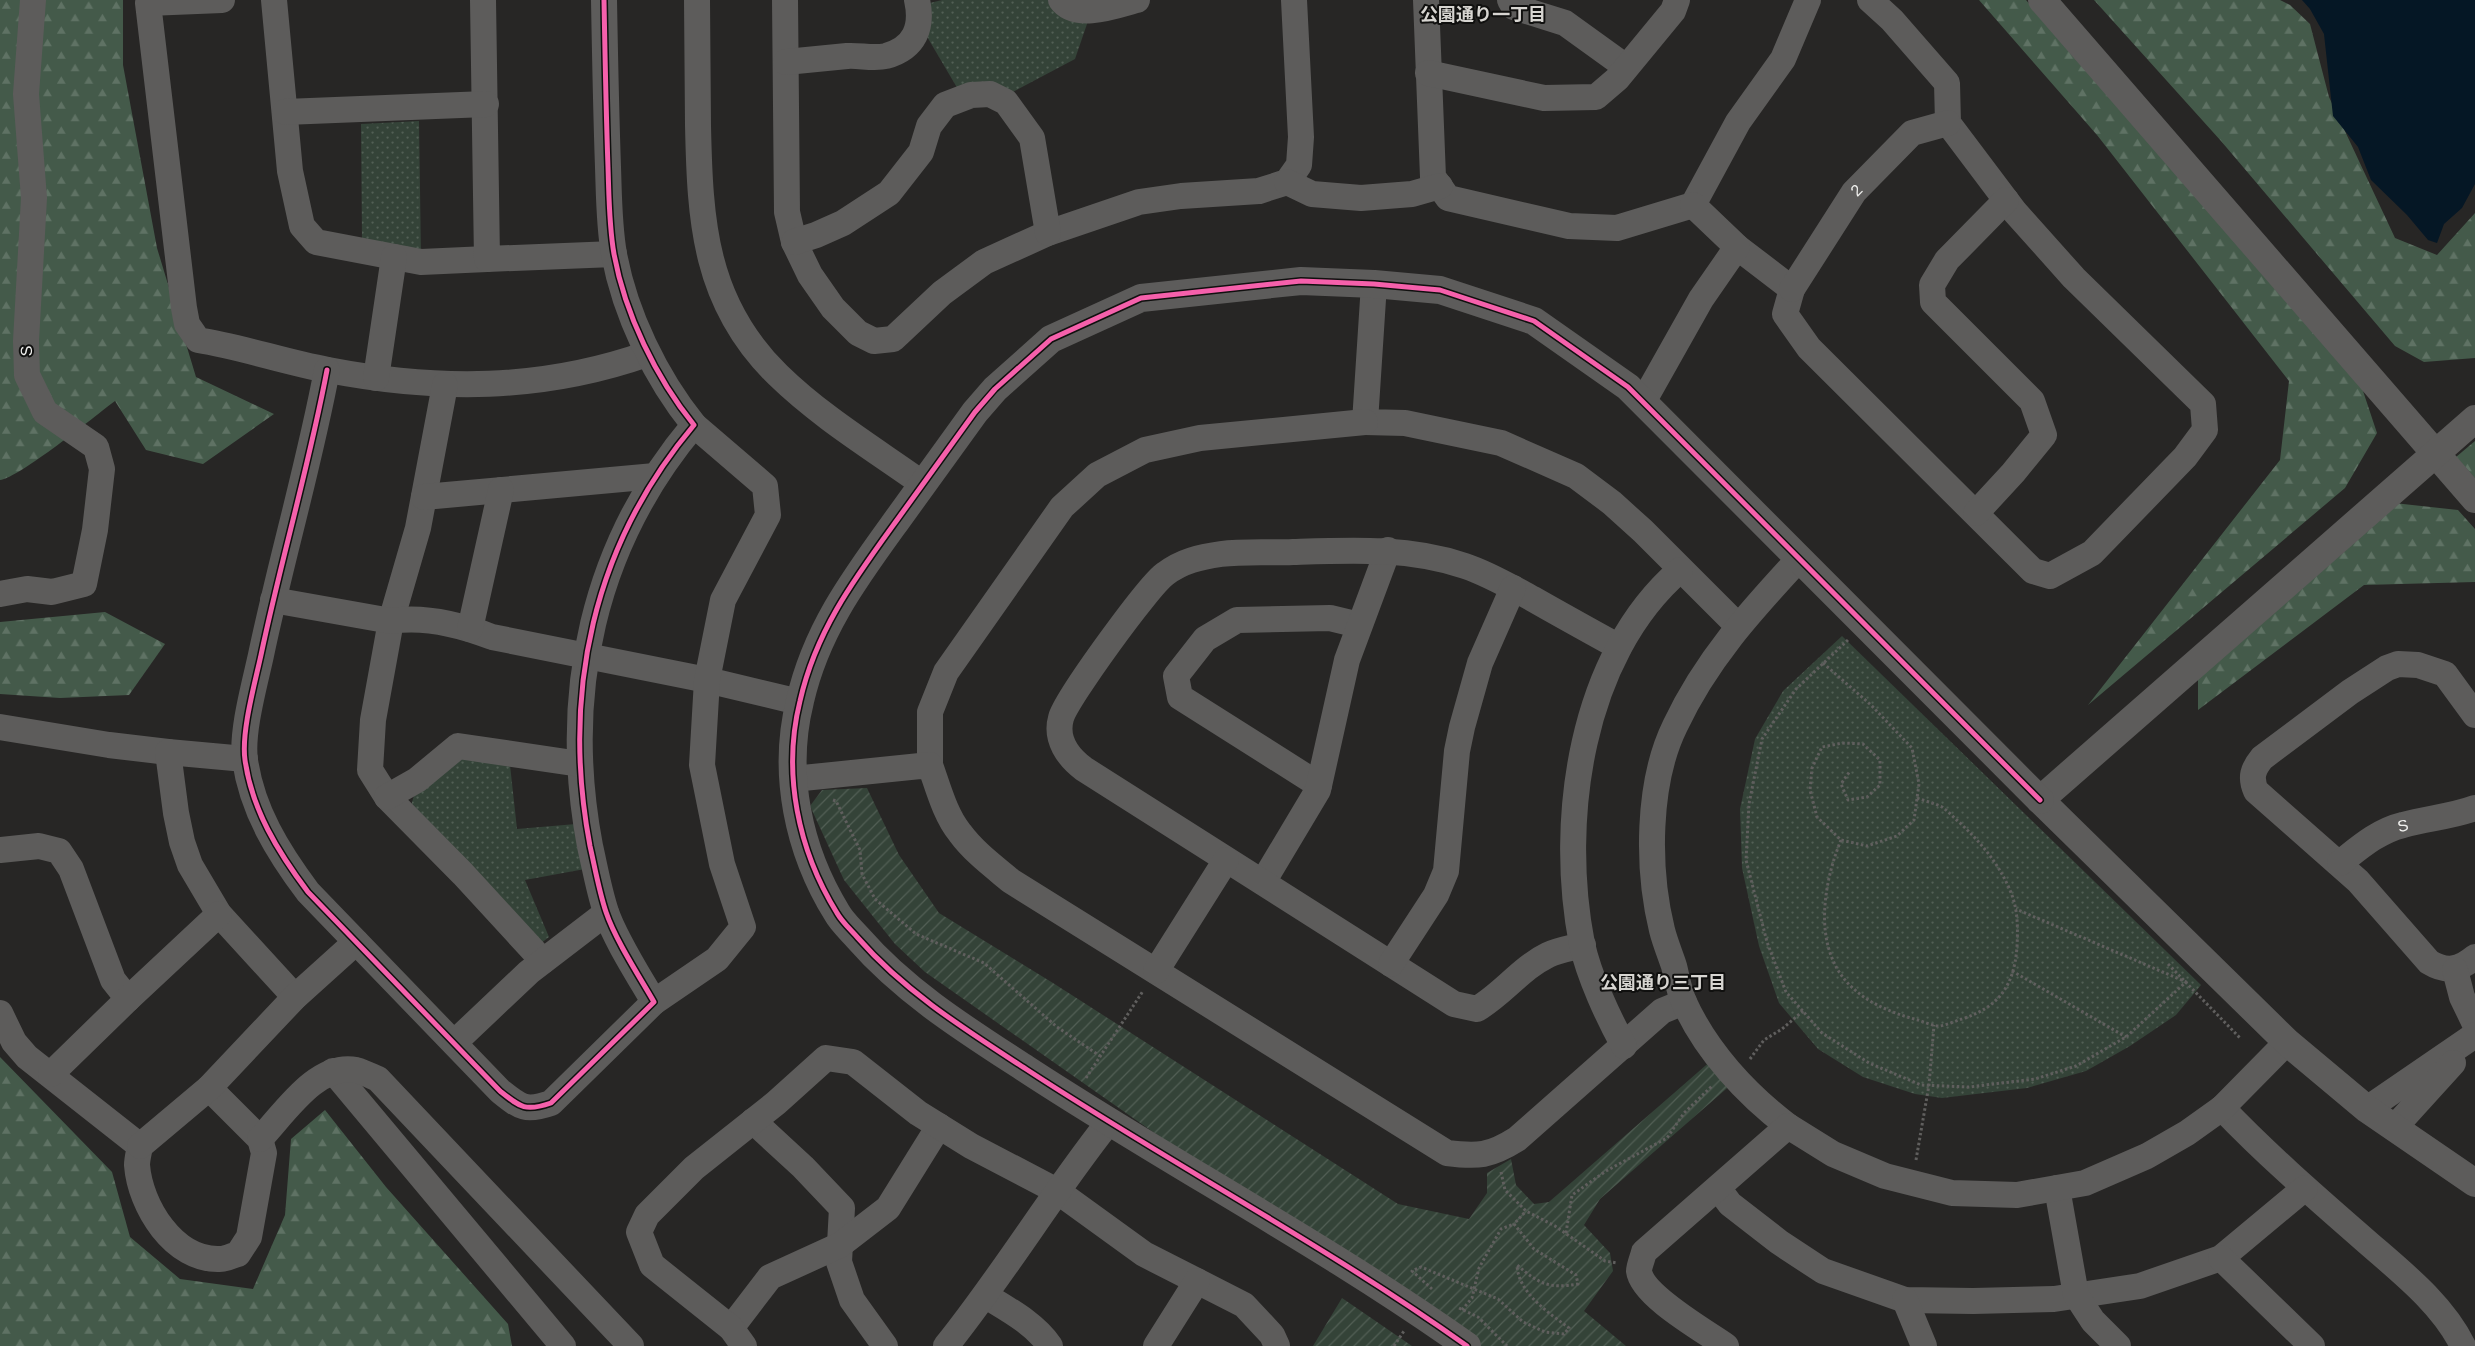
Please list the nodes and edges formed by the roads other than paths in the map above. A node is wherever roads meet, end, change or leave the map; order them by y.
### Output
1 (33, 0) edge
2 (222, 0) edge
3 (274, 0) edge
4 (484, 0) edge
5 (604, 0) edge
6 (697, 0) edge
7 (785, 0) edge
8 (917, 0) edge
9 (1061, 0) edge
10 (1137, 0) edge
11 (1294, 0) edge
12 (1426, 0) edge
13 (1510, 0) edge
14 (1676, 0) edge
15 (1808, 0) edge
16 (1870, 0) edge
17 (2042, 0) edge
18 (148, 2) edge
19 (786, 62) junction
20 (1626, 67) junction
21 (1428, 73) junction
22 (486, 104) junction
23 (285, 112) junction
24 (1948, 123) junction
25 (1287, 182) junction
26 (1440, 186) junction
27 (2006, 200) junction
28 (1693, 205) junction
29 (1048, 233) junction
30 (794, 242) junction
31 (1737, 247) junction
32 (614, 254) junction
33 (394, 257) junction
34 (487, 259) junction
35 (1374, 284) junction
36 (1792, 289) junction
37 (647, 354) junction
38 (327, 370) junction
39 (376, 378) junction
40 (445, 385) junction
41 (1642, 402) junction
42 (2475, 419) edge
43 (1365, 422) junction
44 (694, 425) junction
45 (2436, 454) junction
46 (655, 476) junction
47 (923, 484) junction
48 (501, 490) junction
49 (424, 496) junction
50 (2475, 500) edge
51 (1976, 514) junction
52 (1388, 550) junction
53 (1798, 560) junction
54 (1680, 570) junction
55 (1513, 588) junction
56 (0, 594) edge
57 (273, 600) junction
58 (391, 621) junction
59 (1359, 625) junction
60 (1738, 626) junction
61 (470, 629) junction
62 (1619, 647) junction
63 (585, 657) junction
64 (707, 680) junction
65 (799, 702) junction
66 (2475, 715) edge
67 (0, 727) edge
68 (168, 752) junction
69 (245, 759) junction
70 (580, 764) junction
71 (930, 765) junction
72 (793, 779) junction
73 (1319, 785) junction
74 (387, 797) junction
75 (2040, 800) junction
76 (2475, 808) edge
77 (0, 850) edge
78 (1226, 860) junction
79 (2340, 864) junction
80 (1263, 882) junction
81 (606, 913) junction
82 (219, 914) junction
83 (356, 942) junction
84 (1583, 946) junction
85 (543, 961) junction
86 (1391, 964) junction
87 (2465, 964) edge
88 (1156, 972) junction
89 (295, 997) junction
90 (128, 998) junction
91 (654, 1002) junction
92 (1684, 1002) junction
93 (0, 1013) edge
94 (2475, 1024) edge
95 (2475, 1037) edge
96 (455, 1042) junction
97 (2287, 1042) junction
98 (1624, 1046) junction
99 (333, 1072) junction
100 (52, 1074) junction
101 (209, 1088) junction
102 (2222, 1108) junction
103 (2367, 1109) junction
104 (753, 1121) junction
105 (1108, 1123) junction
106 (939, 1126) junction
107 (1788, 1126) junction
108 (2394, 1128) junction
109 (260, 1139) junction
110 (140, 1146) junction
111 (2475, 1183) edge
112 (1718, 1188) junction
113 (2058, 1188) junction
114 (2305, 1188) junction
115 (1056, 1191) junction
116 (840, 1246) junction
117 (2221, 1258) junction
118 (1198, 1281) junction
119 (986, 1296) junction
120 (2076, 1296) junction
121 (1905, 1300) junction
122 (737, 1337) edge
123 (563, 1346) edge
124 (631, 1346) edge
125 (885, 1346) edge
126 (946, 1346) edge
127 (1050, 1346) edge
128 (1156, 1346) edge
129 (1277, 1346) edge
130 (1466, 1346) edge
131 (1726, 1346) edge
132 (1924, 1346) edge
133 (2118, 1346) edge
134 (2312, 1346) edge
135 (2463, 1346) edge

1 - 56 street, S
2 - 18 street
3 - 23 street
4 - 22 street
5 - 32 street
6 - 47 street
7 - 19 street
8 - 19 street
9 - 10 street
11 - 25 street
12 - 21 street
13 - 20 street
14 - 20 street
15 - 28 street
16 - 24 street
17 - 45 street
18 - 38 street
19 - 30 street
20 - 21 street
21 - 26 street
22 - 23 street
22 - 34 street
23 - 33 street
24 - 27 street, 2
24 - 36 street, 2
25 - 26 street
25 - 29 street
26 - 28 street
27 - 51 street
27 - 51 street, 2
28 - 31 street
29 - 30 street
29 - 30 street
31 - 36 street
31 - 41 street
32 - 34 street
32 - 37 street
33 - 34 street
33 - 39 street
35 - 41 street
35 - 43 street
35 - 47 street
36 - 51 street, 2
37 - 40 street
37 - 44 street
38 - 39 street
38 - 57 street
39 - 40 street
40 - 49 street
41 - 53 street
42 - 45 street
43 - 54 street
43 - 71 street
44 - 46 street
44 - 64 street
45 - 50 street
45 - 75 street
46 - 48 street
46 - 63 street
47 - 65 street
48 - 49 street
48 - 61 street
49 - 58 street
52 - 55 street
52 - 59 street
52 - 78 street
53 - 60 street
53 - 75 street
54 - 60 street
54 - 62 street
55 - 62 street
55 - 86 street
57 - 58 street
57 - 69 street
58 - 61 street
58 - 74 street
59 - 73 street
59 - 73 street
60 - 92 street
61 - 63 street
62 - 84 street
63 - 64 street
63 - 70 street
64 - 65 street
64 - 91 street
65 - 72 street
66 - 79 street
67 - 68 street
68 - 69 street
68 - 82 street
69 - 83 street
70 - 74 street
70 - 81 street
71 - 72 street
71 - 88 street
72 - 105 street
73 - 80 street
74 - 85 street
75 - 97 street
76 - 79 street, S
77 - 90 street
78 - 80 street
78 - 88 street
79 - 87 street
80 - 86 street
81 - 85 street
81 - 91 street
82 - 89 street
82 - 90 street
83 - 89 street
83 - 96 street
84 - 86 street
84 - 98 street
85 - 96 street
87 - 94 street
88 - 98 street
89 - 101 street
90 - 100 street
91 - 96 street
92 - 98 street
92 - 107 street
93 - 100 street
95 - 103 street
95 - 108 street
97 - 102 street
97 - 103 street
99 - 109 street
99 - 123 street
99 - 124 street
100 - 110 street
101 - 109 street
101 - 110 street
102 - 113 street
102 - 114 street
103 - 108 street
104 - 106 street
104 - 116 street
104 - 122 street
105 - 115 street
105 - 130 street
106 - 115 street
106 - 116 street
107 - 112 street
107 - 113 street
108 - 111 street
109 - 110 street
112 - 121 street
112 - 131 street
113 - 120 street
114 - 117 street
114 - 135 street
115 - 118 street
115 - 119 street
116 - 122 street
116 - 125 street
117 - 120 street
117 - 134 street
118 - 128 street
118 - 129 street
119 - 126 street
119 - 127 street
120 - 121 street
120 - 133 street
121 - 132 street

